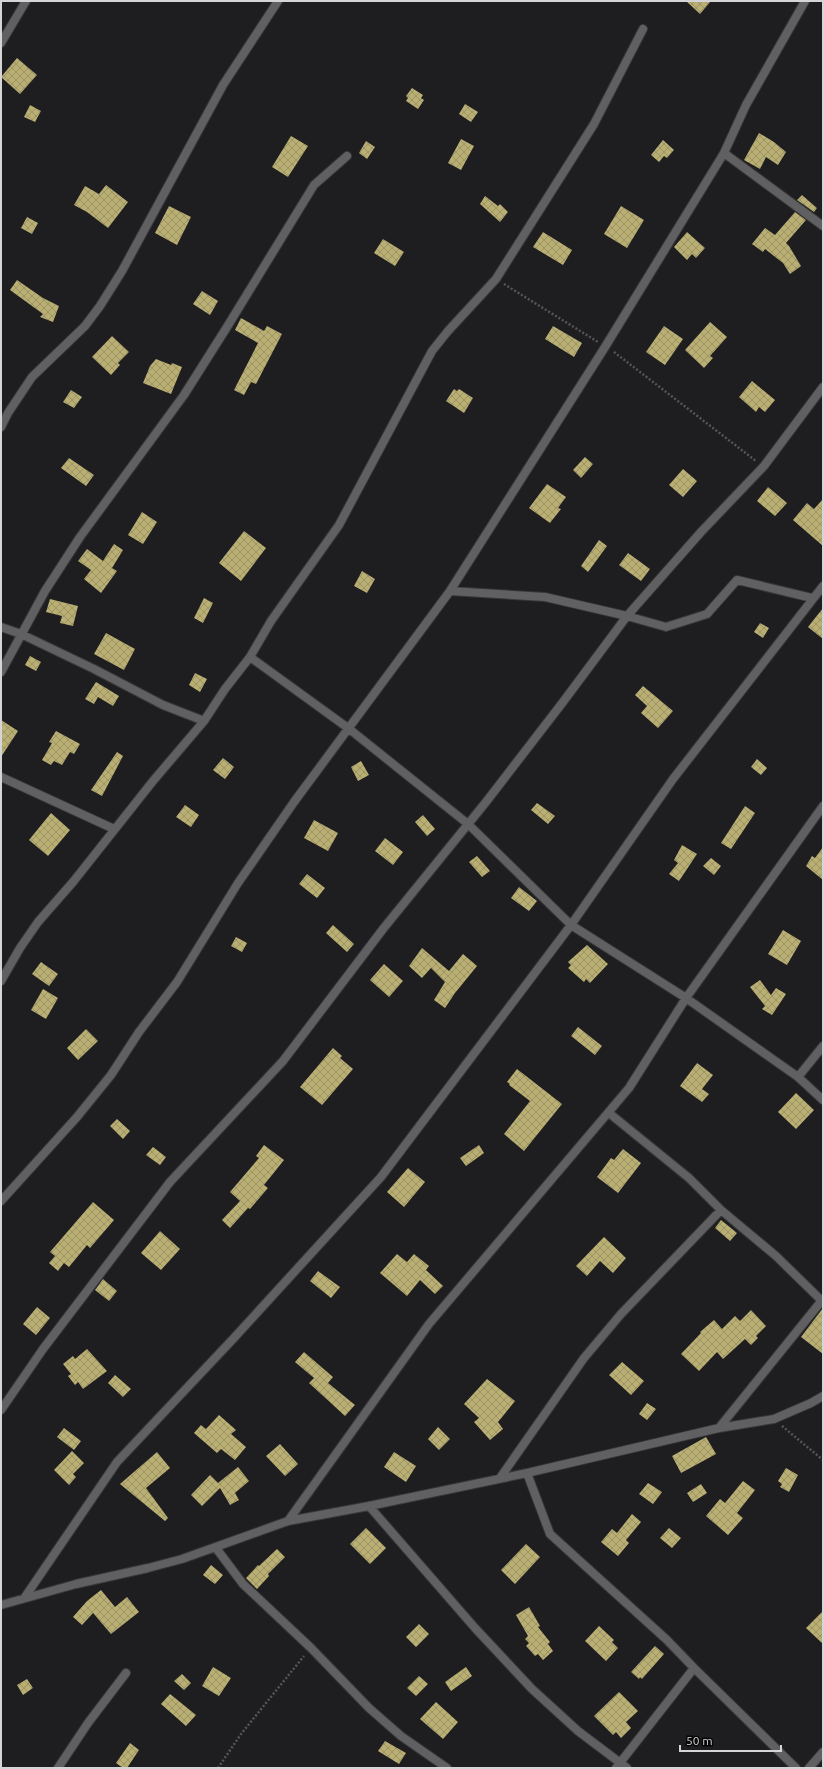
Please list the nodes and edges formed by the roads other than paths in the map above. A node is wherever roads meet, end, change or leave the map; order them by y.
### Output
1 (26, 1) edge
2 (278, 1) edge
3 (805, 1) edge
4 (643, 29) dead end
5 (1, 43) edge
6 (724, 153) junction
7 (347, 156) dead end
8 (823, 226) edge
9 (823, 387) edge
10 (1, 427) edge
11 (823, 586) edge
12 (450, 591) junction
13 (812, 598) junction
14 (628, 616) junction
15 (1, 626) edge
16 (21, 634) junction
17 (250, 657) junction
18 (1, 672) edge
19 (204, 721) junction
20 (348, 728) junction
21 (1, 777) edge
22 (823, 806) edge
23 (468, 824) junction
24 (114, 829) junction
25 (571, 925) junction
26 (1, 981) edge
27 (686, 998) junction
28 (823, 1046) edge
29 (798, 1077) junction
30 (823, 1100) edge
31 (609, 1113) junction
32 (1, 1200) edge
33 (721, 1210) junction
34 (822, 1300) edge
35 (823, 1396) edge
36 (1, 1410) edge
37 (719, 1428) junction
38 (527, 1473) junction
39 (500, 1478) junction
40 (369, 1506) junction
41 (288, 1521) junction
42 (216, 1548) junction
43 (24, 1597) junction
44 (1, 1605) edge
45 (694, 1668) junction
46 (126, 1673) dead end
47 (823, 1752) edge
48 (618, 1765) edge
49 (58, 1768) edge
50 (447, 1768) edge
51 (627, 1768) edge
52 (796, 1768) edge
53 (809, 1768) edge

1 - 5 street
2 - 10 street
3 - 6 street
4 - 17 street
6 - 8 street
6 - 12 street
7 - 16 street
9 - 14 street
11 - 13 street
12 - 14 street
12 - 20 street
13 - 14 street
13 - 25 street
14 - 23 street
15 - 16 street
16 - 18 street
16 - 19 street
17 - 19 street
17 - 20 street
19 - 24 street
20 - 23 street
20 - 32 street
21 - 24 street
22 - 27 street
23 - 25 street
23 - 36 street
24 - 26 street
25 - 27 street
25 - 43 street
27 - 29 street
27 - 31 street
28 - 29 street
29 - 30 street
31 - 33 street
31 - 41 street
33 - 34 street
33 - 39 street
34 - 37 street
35 - 37 street
37 - 38 street
38 - 39 street
38 - 45 street
39 - 40 street
40 - 41 street
40 - 48 street
41 - 42 street
42 - 43 street
42 - 50 street
43 - 44 street
45 - 48 street
45 - 52 street
46 - 49 street
47 - 53 street
48 - 51 street

